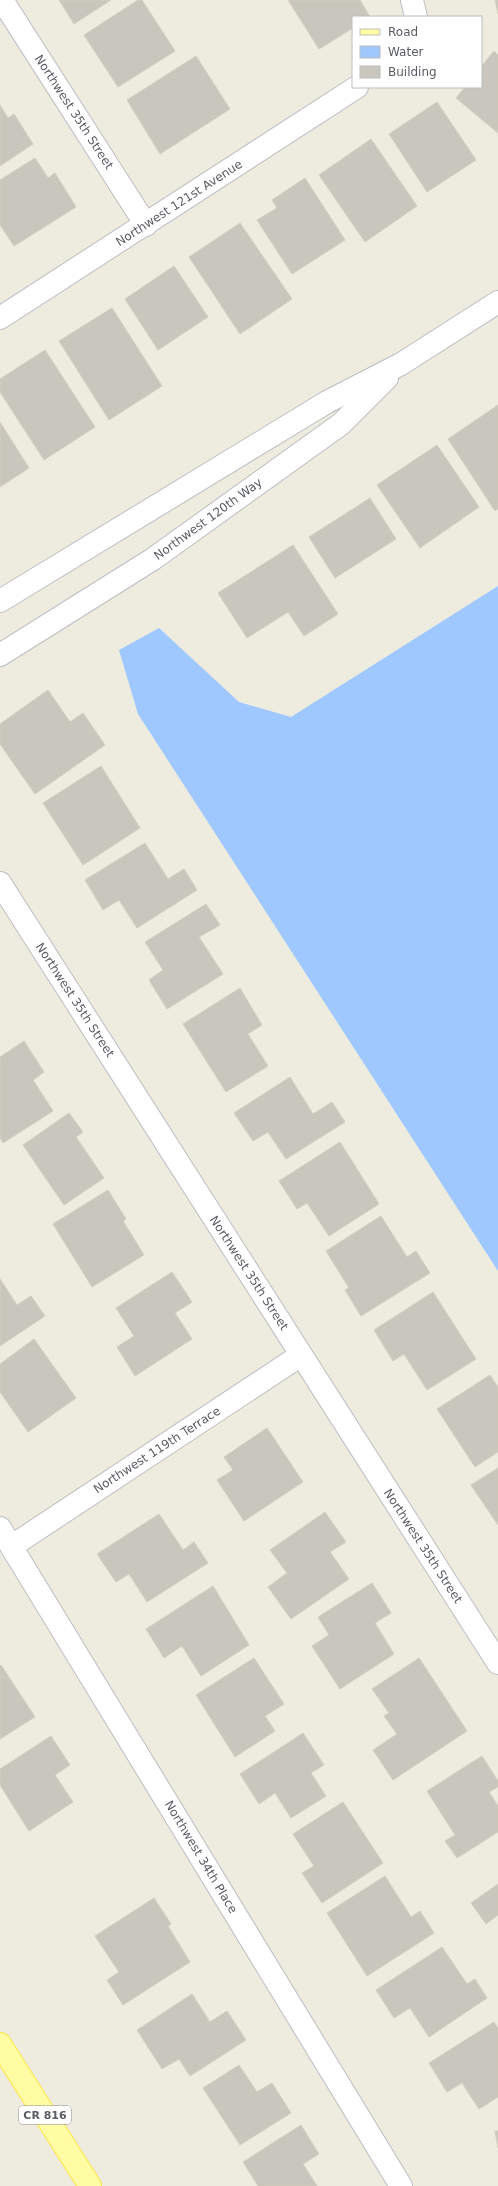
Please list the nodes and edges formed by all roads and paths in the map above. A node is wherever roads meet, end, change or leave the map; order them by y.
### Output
1 (2, 0) edge
2 (412, 0) edge
3 (416, 16) edge
4 (355, 88) edge
5 (146, 224) junction
6 (498, 302) edge
7 (0, 318) edge
8 (401, 364) junction
9 (0, 601) edge
10 (0, 655) edge
11 (0, 883) edge
12 (302, 1355) junction
13 (0, 1528) edge
14 (12, 1546) junction
15 (498, 1663) edge
16 (0, 2044) edge
17 (90, 2186) edge
18 (401, 2186) edge

1 - 5 street, Northwest 35th Street
2 - 3 street
4 - 5 street, Northwest 121st Avenue
5 - 7 street, Northwest 121st Avenue
6 - 8 street, Northwest 120th Way
8 - 9 street, Northwest 120th Way
8 - 10 street, Northwest 120th Way
11 - 12 street, Northwest 35th Street
12 - 14 street, Northwest 119th Terrace
12 - 15 street, Northwest 35th Street
13 - 14 street, Northwest 34th Place
14 - 18 street, Northwest 34th Place
16 - 17 main road, CR 816

